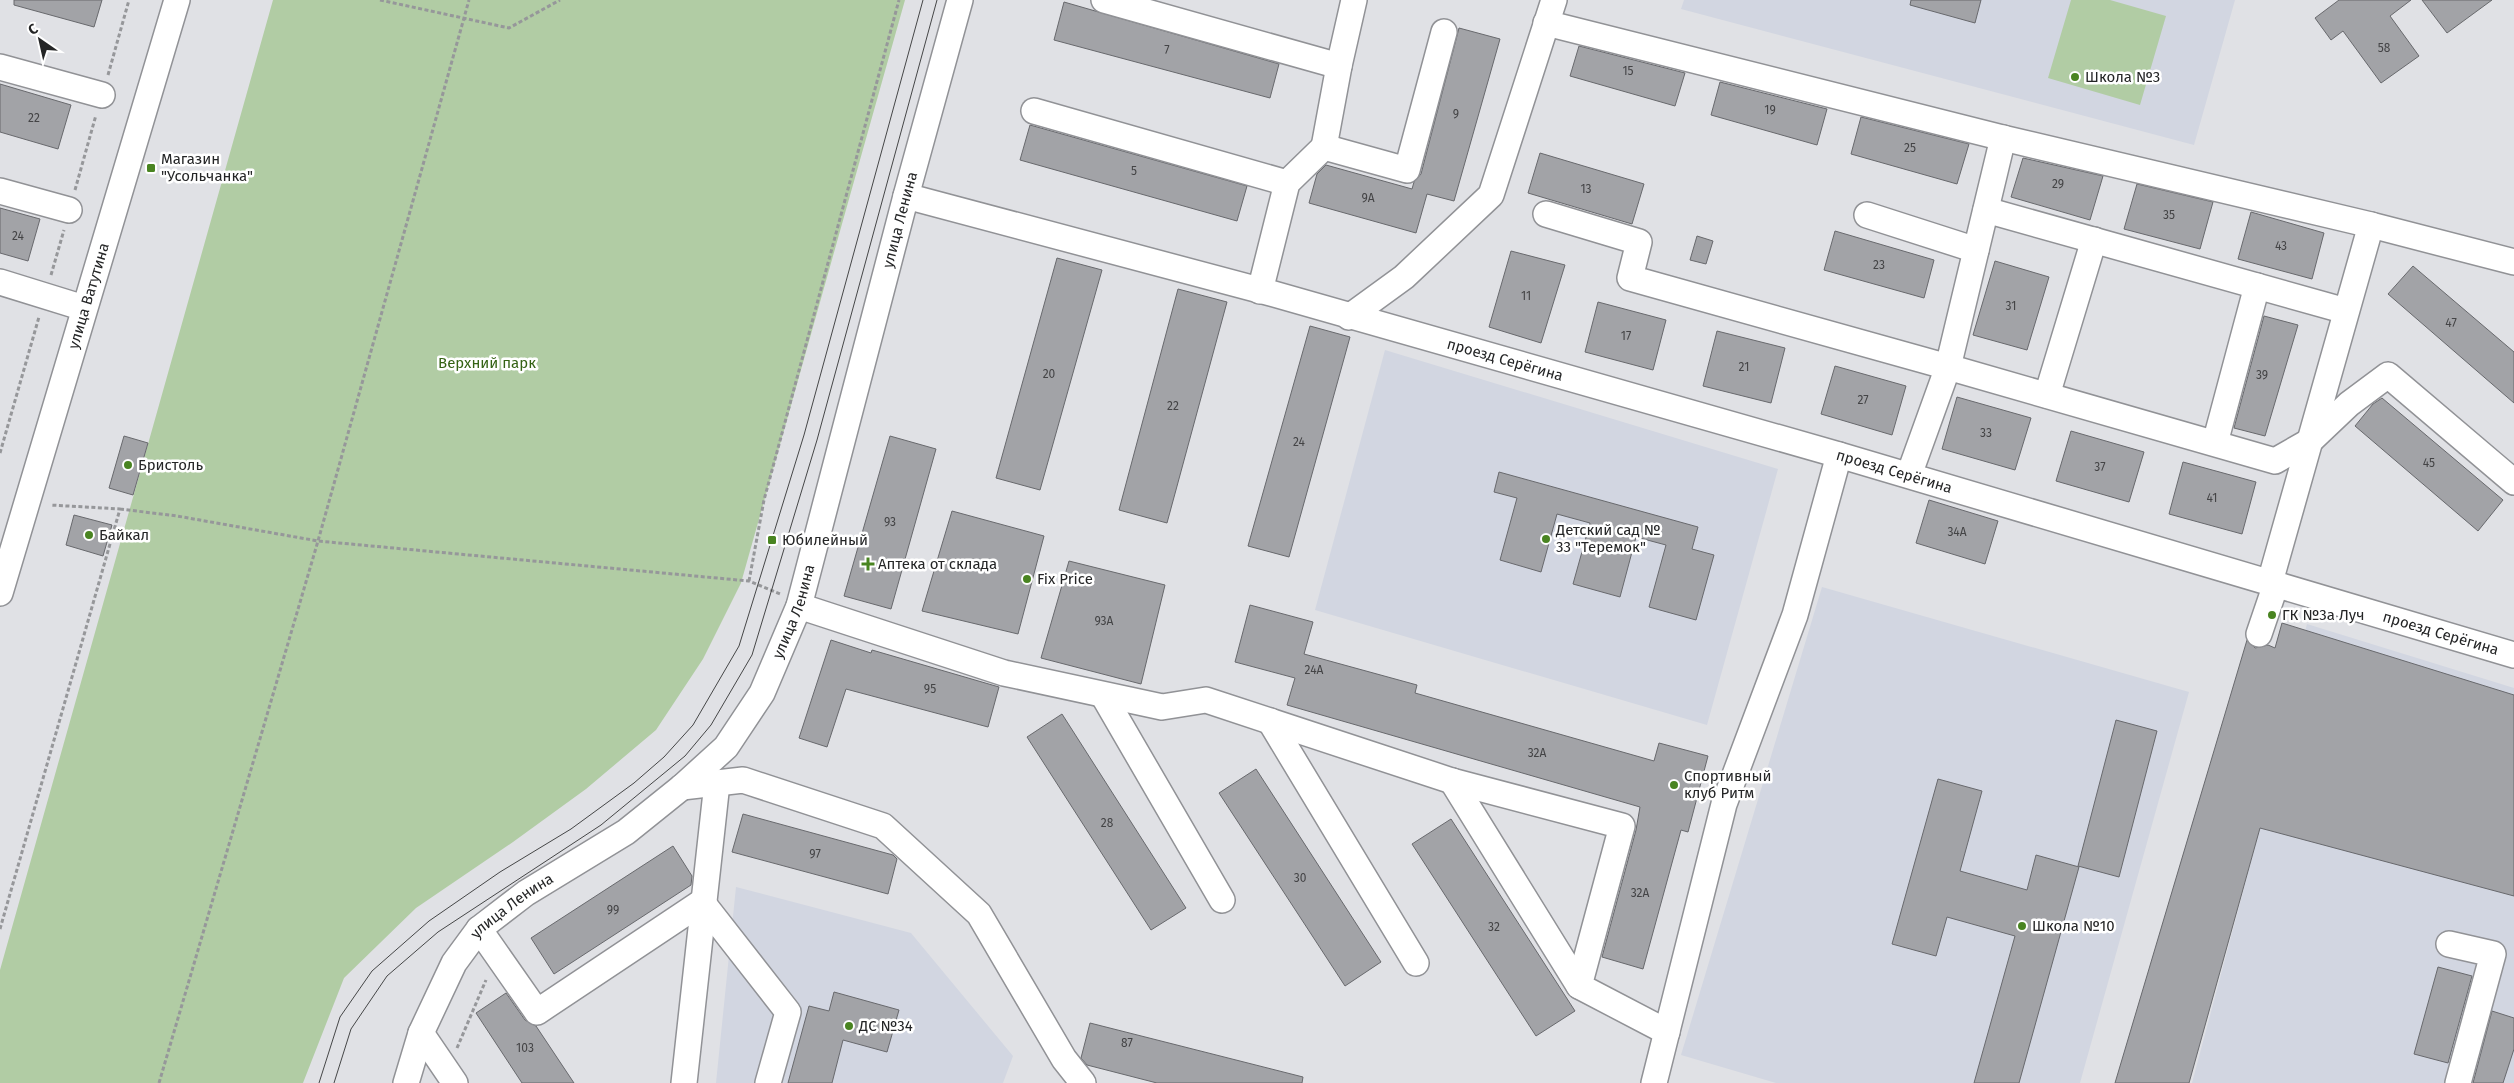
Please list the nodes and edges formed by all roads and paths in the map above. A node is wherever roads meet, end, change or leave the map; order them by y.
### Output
1 (177, 0) edge
2 (380, 0) edge
3 (469, 0) edge
4 (560, 0) edge
5 (899, 0) edge
6 (960, 0) edge
7 (1104, 0) edge
8 (1354, 0) edge
9 (1550, 11) edge
10 (464, 19) junction
11 (1444, 32) dead end
12 (1339, 66) junction
13 (0, 67) edge
14 (102, 96) dead end
15 (1034, 111) dead end
16 (2003, 138) junction
17 (1324, 147) junction
18 (1287, 182) junction
19 (0, 191) edge
20 (906, 196) junction
21 (69, 210) dead end
22 (1986, 210) junction
23 (1546, 214) dead end
24 (1868, 215) dead end
25 (2371, 225) junction
26 (2094, 240) junction
27 (1976, 250) junction
28 (2514, 262) edge
29 (0, 282) edge
30 (2257, 286) junction
31 (1267, 293) junction
32 (84, 308) junction
33 (2346, 311) junction
34 (1349, 317) junction
35 (1948, 367) junction
36 (2047, 395) junction
37 (2310, 441) junction
38 (2214, 443) junction
39 (1839, 455) junction
40 (1909, 475) junction
41 (2514, 482) edge
42 (41, 504) dead end
43 (120, 509) junction
44 (318, 541) junction
45 (749, 581) junction
46 (2273, 583) junction
47 (1, 589) edge
48 (799, 606) junction
49 (2259, 634) dead end
50 (2514, 655) edge
51 (1103, 695) junction
52 (1270, 721) junction
53 (1452, 780) junction
54 (717, 783) junction
55 (682, 787) junction
56 (1222, 900) dead end
57 (702, 902) junction
58 (0, 929) edge
59 (479, 929) junction
60 (2449, 944) dead end
61 (497, 955) junction
62 (1416, 963) dead end
63 (1578, 986) junction
64 (1667, 1032) junction
65 (420, 1033) junction
66 (1064, 1059) junction
67 (451, 1077) edge
68 (159, 1083) edge
69 (406, 1083) edge
70 (684, 1083) edge
71 (768, 1083) edge
72 (1057, 1083) edge
73 (1082, 1083) edge
74 (1654, 1083) edge
75 (2458, 1083) edge

1 - 32 street, улица Ватутина
2 - 10 path
3 - 10 path
4 - 10 path
5 - 45 path
6 - 20 street, улица Ленина
7 - 12 street
8 - 12 street
9 - 16 street
9 - 34 street
10 - 44 path
11 - 17 street
12 - 17 street
13 - 14 street
15 - 18 street
16 - 22 street
16 - 25 street
17 - 18 street
18 - 31 street
19 - 21 street
20 - 31 street, проезд Серёгина
20 - 48 street, улица Ленина
22 - 26 street
22 - 27 street
23 - 35 street
24 - 27 street
25 - 28 street
25 - 33 street
26 - 30 street
26 - 36 street
27 - 35 street
29 - 32 street
30 - 33 street
30 - 38 street
31 - 34 street, проезд Серёгина
32 - 47 street, улица Ватутина
33 - 37 street
34 - 39 street, проезд Серёгина
35 - 36 street
35 - 40 street
36 - 38 street
37 - 38 street
37 - 41 street
37 - 46 street
39 - 40 street, проезд Серёгина
39 - 64 street
40 - 46 street, проезд Серёгина
42 - 43 path
43 - 44 path
43 - 58 path
44 - 45 path
44 - 68 path
45 - 48 path
46 - 49 street
46 - 50 street, проезд Серёгина
48 - 51 street
48 - 55 street, улица Ленина
51 - 52 street
51 - 56 street
52 - 53 street
52 - 62 street
53 - 63 street
53 - 63 street
54 - 55 street
54 - 57 street
54 - 66 street
55 - 59 street, улица Ленина
57 - 61 street
57 - 70 street
57 - 71 street
59 - 61 street
59 - 65 street, улица Ленина
60 - 75 street
61 - 67 path
63 - 64 street
64 - 74 street
65 - 67 street
65 - 69 street, улица Ленина
66 - 72 street
66 - 73 street

